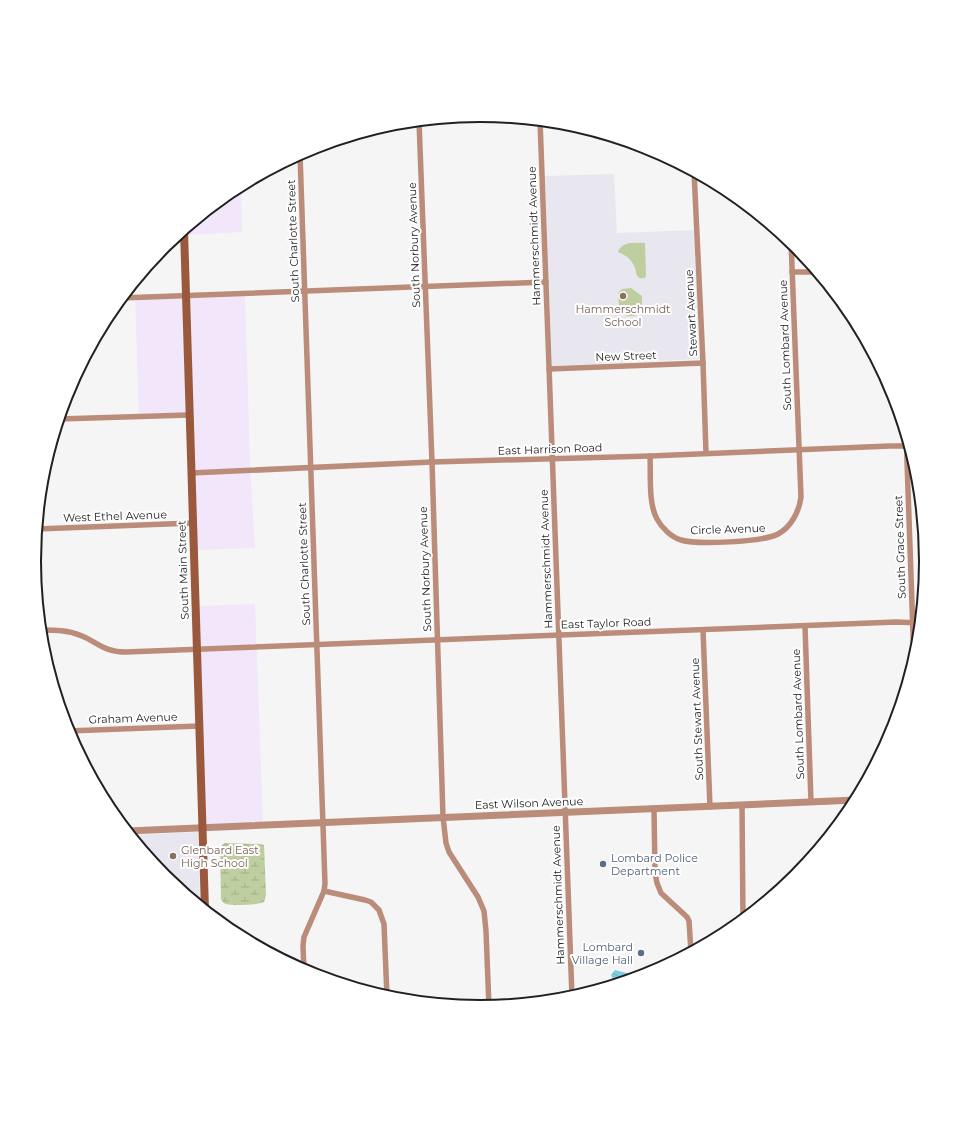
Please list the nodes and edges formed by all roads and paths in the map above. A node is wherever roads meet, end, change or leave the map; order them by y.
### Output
1 (540, 125) edge
2 (419, 126) edge
3 (300, 160) edge
4 (694, 177) edge
5 (184, 237) edge
6 (791, 250) edge
7 (792, 272) junction
8 (812, 272) edge
9 (546, 282) junction
10 (426, 286) junction
11 (304, 291) junction
12 (186, 296) junction
13 (129, 298) edge
14 (703, 363) junction
15 (549, 369) junction
16 (189, 415) junction
17 (64, 419) edge
18 (905, 446) edge
19 (799, 449) junction
20 (706, 453) junction
21 (650, 456) junction
22 (552, 459) junction
23 (908, 461) edge
24 (432, 462) junction
25 (311, 468) junction
26 (191, 473) junction
27 (193, 523) junction
28 (42, 529) edge
29 (913, 623) junction
30 (805, 626) junction
31 (47, 630) edge
32 (703, 630) junction
33 (559, 635) junction
34 (913, 637) edge
35 (438, 640) junction
36 (317, 645) junction
37 (197, 649) junction
38 (199, 726) junction
39 (75, 731) edge
40 (849, 800) edge
41 (811, 802) junction
42 (742, 805) junction
43 (710, 807) junction
44 (654, 809) junction
45 (565, 813) junction
46 (443, 817) junction
47 (322, 822) junction
48 (203, 828) junction
49 (133, 831) edge
50 (324, 891) junction
51 (205, 903) edge
52 (743, 914) edge
53 (691, 947) edge
54 (304, 963) edge
55 (388, 990) edge
56 (572, 991) edge
57 (489, 1000) edge

1 - 9 street, Hammerschmidt Avenue
2 - 10 street, South Norbury Avenue
3 - 11 street, South Charlotte Street
4 - 14 street, Stewart Avenue
5 - 12 main road, South Main Street
6 - 7 street, South Lombard Avenue
7 - 8 street
7 - 19 street, South Lombard Avenue
9 - 10 street
9 - 15 street, Hammerschmidt Avenue
10 - 11 street
10 - 24 street, South Norbury Avenue
11 - 12 street
11 - 25 street, South Charlotte Street
12 - 13 street
12 - 16 main road, South Main Street
14 - 15 street, New Street
14 - 20 street, Stewart Avenue
15 - 22 street, Hammerschmidt Avenue
16 - 17 street
16 - 26 main road, South Main Street
18 - 19 street, East Harrison Road
19 - 20 street, East Harrison Road
19 - 21 street, Circle Avenue
20 - 21 street, East Harrison Road
21 - 22 street, East Harrison Road
22 - 24 street, East Harrison Road
22 - 33 street, Hammerschmidt Avenue
23 - 29 street, South Grace Street
24 - 25 street, East Harrison Road
24 - 35 street, South Norbury Avenue
25 - 26 street, East Harrison Road
25 - 36 street, South Charlotte Street
26 - 27 main road, South Main Street
27 - 28 street, West Ethel Avenue
27 - 37 main road, South Main Street
29 - 30 street, East Taylor Road
29 - 34 street, South Grace Street
30 - 32 street, East Taylor Road
30 - 41 street, South Lombard Avenue
31 - 37 street, East Taylor Road
32 - 33 street, East Taylor Road
32 - 43 street, South Stewart Avenue
33 - 35 street, East Taylor Road
33 - 45 street, Hammerschmidt Avenue
35 - 36 street, East Taylor Road
35 - 46 street, South Norbury Avenue
36 - 37 street, East Taylor Road
36 - 47 street, South Charlotte Street
37 - 38 main road, South Main Street
38 - 39 street, Graham Avenue
38 - 48 main road, South Main Street
40 - 41 street, East Wilson Avenue
41 - 42 street, East Wilson Avenue
42 - 43 street, East Wilson Avenue
42 - 52 street
43 - 44 street, East Wilson Avenue
44 - 45 street, East Wilson Avenue
44 - 53 street
45 - 46 street, East Wilson Avenue
45 - 56 street, Hammerschmidt Avenue
46 - 47 street, East Wilson Avenue
46 - 57 street, South Norbury Avenue
47 - 48 street, East Wilson Avenue
47 - 50 street, South Charlotte Street
48 - 49 street, East Wilson Avenue
48 - 51 main road, South Main Street
50 - 54 street, South Charlotte Street
50 - 55 street

